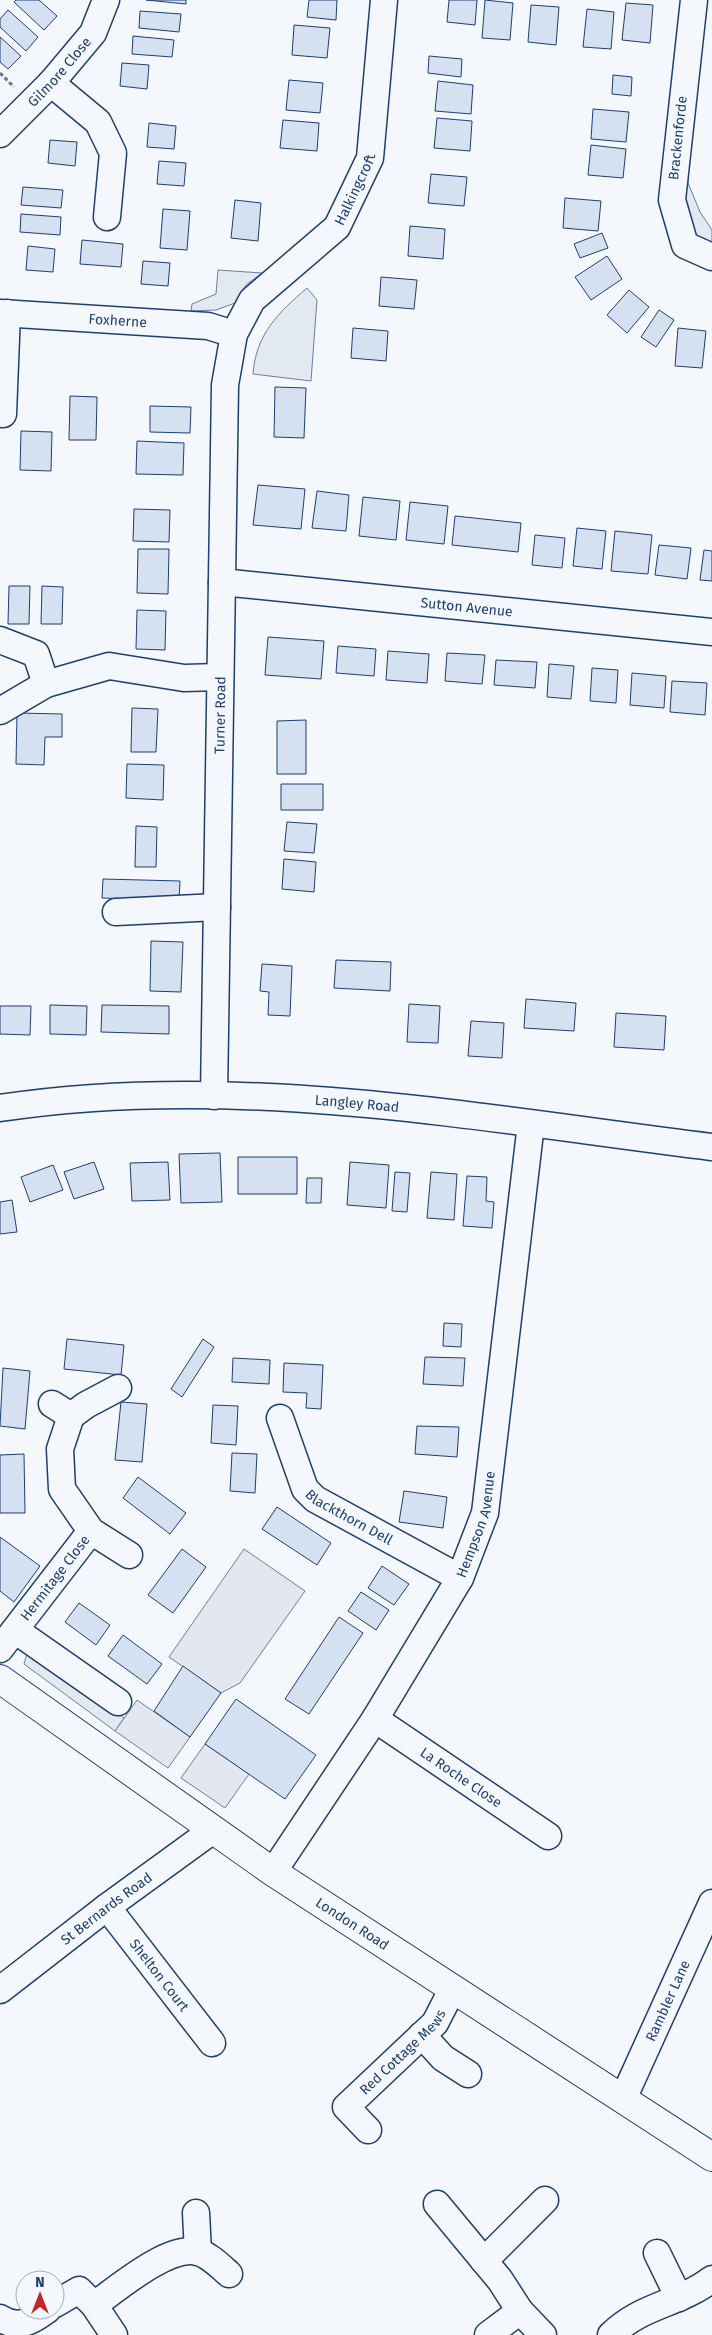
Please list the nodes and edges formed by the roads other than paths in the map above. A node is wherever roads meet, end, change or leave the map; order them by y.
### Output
1 (106, 0) edge
2 (384, 0) edge
3 (694, 0) edge
4 (51, 83) junction
5 (0, 134) edge
6 (106, 217) dead end
7 (712, 257) edge
8 (4, 313) edge
9 (234, 334) junction
10 (3, 414) dead end
11 (222, 582) junction
12 (712, 632) edge
13 (0, 640) edge
14 (220, 676) junction
15 (46, 684) junction
16 (0, 711) edge
17 (217, 907) junction
18 (116, 912) dead end
19 (214, 1096) junction
20 (0, 1108) edge
21 (531, 1124) junction
22 (712, 1147) edge
23 (118, 1388) dead end
24 (280, 1418) dead end
25 (91, 1531) junction
26 (129, 1555) dead end
27 (460, 1578) junction
28 (7, 1640) edge
29 (0, 1679) edge
30 (118, 1702) dead end
31 (375, 1719) junction
32 (213, 1830) junction
33 (548, 1836) dead end
34 (274, 1872) junction
35 (712, 1902) edge
36 (107, 1907) junction
37 (0, 1990) edge
38 (452, 1990) junction
39 (422, 2036) junction
40 (212, 2044) dead end
41 (468, 2074) dead end
42 (624, 2099) junction
43 (368, 2130) dead end
44 (712, 2157) edge
45 (545, 2200) dead end
46 (437, 2204) dead end
47 (196, 2213) dead end
48 (198, 2252) junction
49 (657, 2253) dead end
50 (492, 2270) junction
51 (228, 2274) dead end
52 (712, 2279) edge
53 (87, 2298) junction
54 (679, 2298) junction
55 (65, 2302) edge
56 (520, 2310) junction
57 (0, 2318) edge
58 (33, 2320) edge
59 (114, 2335) edge
60 (488, 2335) edge
61 (544, 2335) edge
62 (611, 2335) edge

1 - 4 street, Gilmore Close
2 - 9 street, Halkingcroft
3 - 7 street, Brackenforde
4 - 5 street, Gilmore Close
4 - 6 street
8 - 9 street, Foxherne
8 - 10 street
9 - 11 street, Turner Road
11 - 12 street, Sutton Avenue
11 - 14 street, Turner Road
13 - 15 street
14 - 15 street
14 - 17 street, Turner Road
15 - 16 street
17 - 18 street
17 - 19 street, Turner Road
19 - 20 street, Langley Road
19 - 21 street, Langley Road
21 - 22 street, Langley Road
21 - 27 street, Hempson Avenue
23 - 25 street, Hermitage Close
24 - 27 street, Blackthorn Dell
25 - 26 street, Hermitage Close
25 - 28 street, Hermitage Close
27 - 31 street, Hempson Avenue
28 - 30 street
29 - 32 main road, London Road
31 - 33 street, La Roche Close
31 - 34 street, Hempson Avenue
32 - 34 main road, London Road
32 - 36 street, St Bernards Road
34 - 38 main road, London Road
35 - 42 street, Rambler Lane
36 - 37 street, St Bernards Road
36 - 40 street, Shelton Court
38 - 39 street, Red Cottage Mews
38 - 42 main road, London Road
39 - 41 street
39 - 43 street, Red Cottage Mews
42 - 44 main road, London Road
45 - 50 street
46 - 50 street
47 - 48 street
48 - 51 street
48 - 53 street
49 - 54 street
50 - 56 street
52 - 54 street
53 - 55 street
53 - 59 street
54 - 62 street
56 - 60 street
56 - 61 street
57 - 58 street

